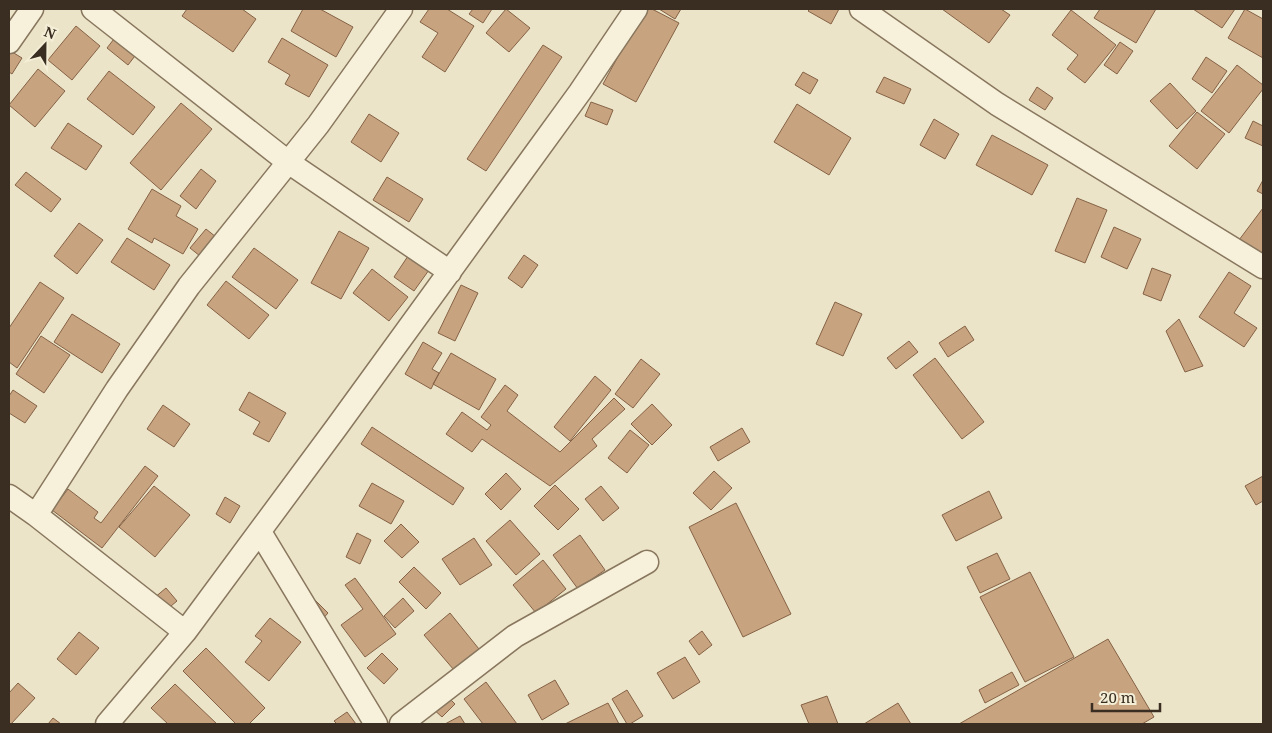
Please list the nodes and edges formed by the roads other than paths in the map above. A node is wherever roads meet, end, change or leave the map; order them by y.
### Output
1 (32, 9) edge
2 (93, 9) edge
3 (402, 9) edge
4 (636, 9) edge
5 (861, 9) edge
6 (9, 42) edge
7 (288, 162) junction
8 (1263, 267) edge
9 (450, 272) junction
10 (9, 496) edge
11 (36, 515) junction
12 (260, 532) junction
13 (647, 562) dead end
14 (185, 632) junction
15 (107, 724) edge
16 (376, 724) edge
17 (401, 724) edge

1 - 6 street
2 - 7 street
3 - 7 street
4 - 9 street
5 - 8 street
7 - 9 street
7 - 11 street
9 - 12 street
10 - 11 street
11 - 14 street
12 - 14 street
12 - 16 street
13 - 17 street
14 - 15 street

